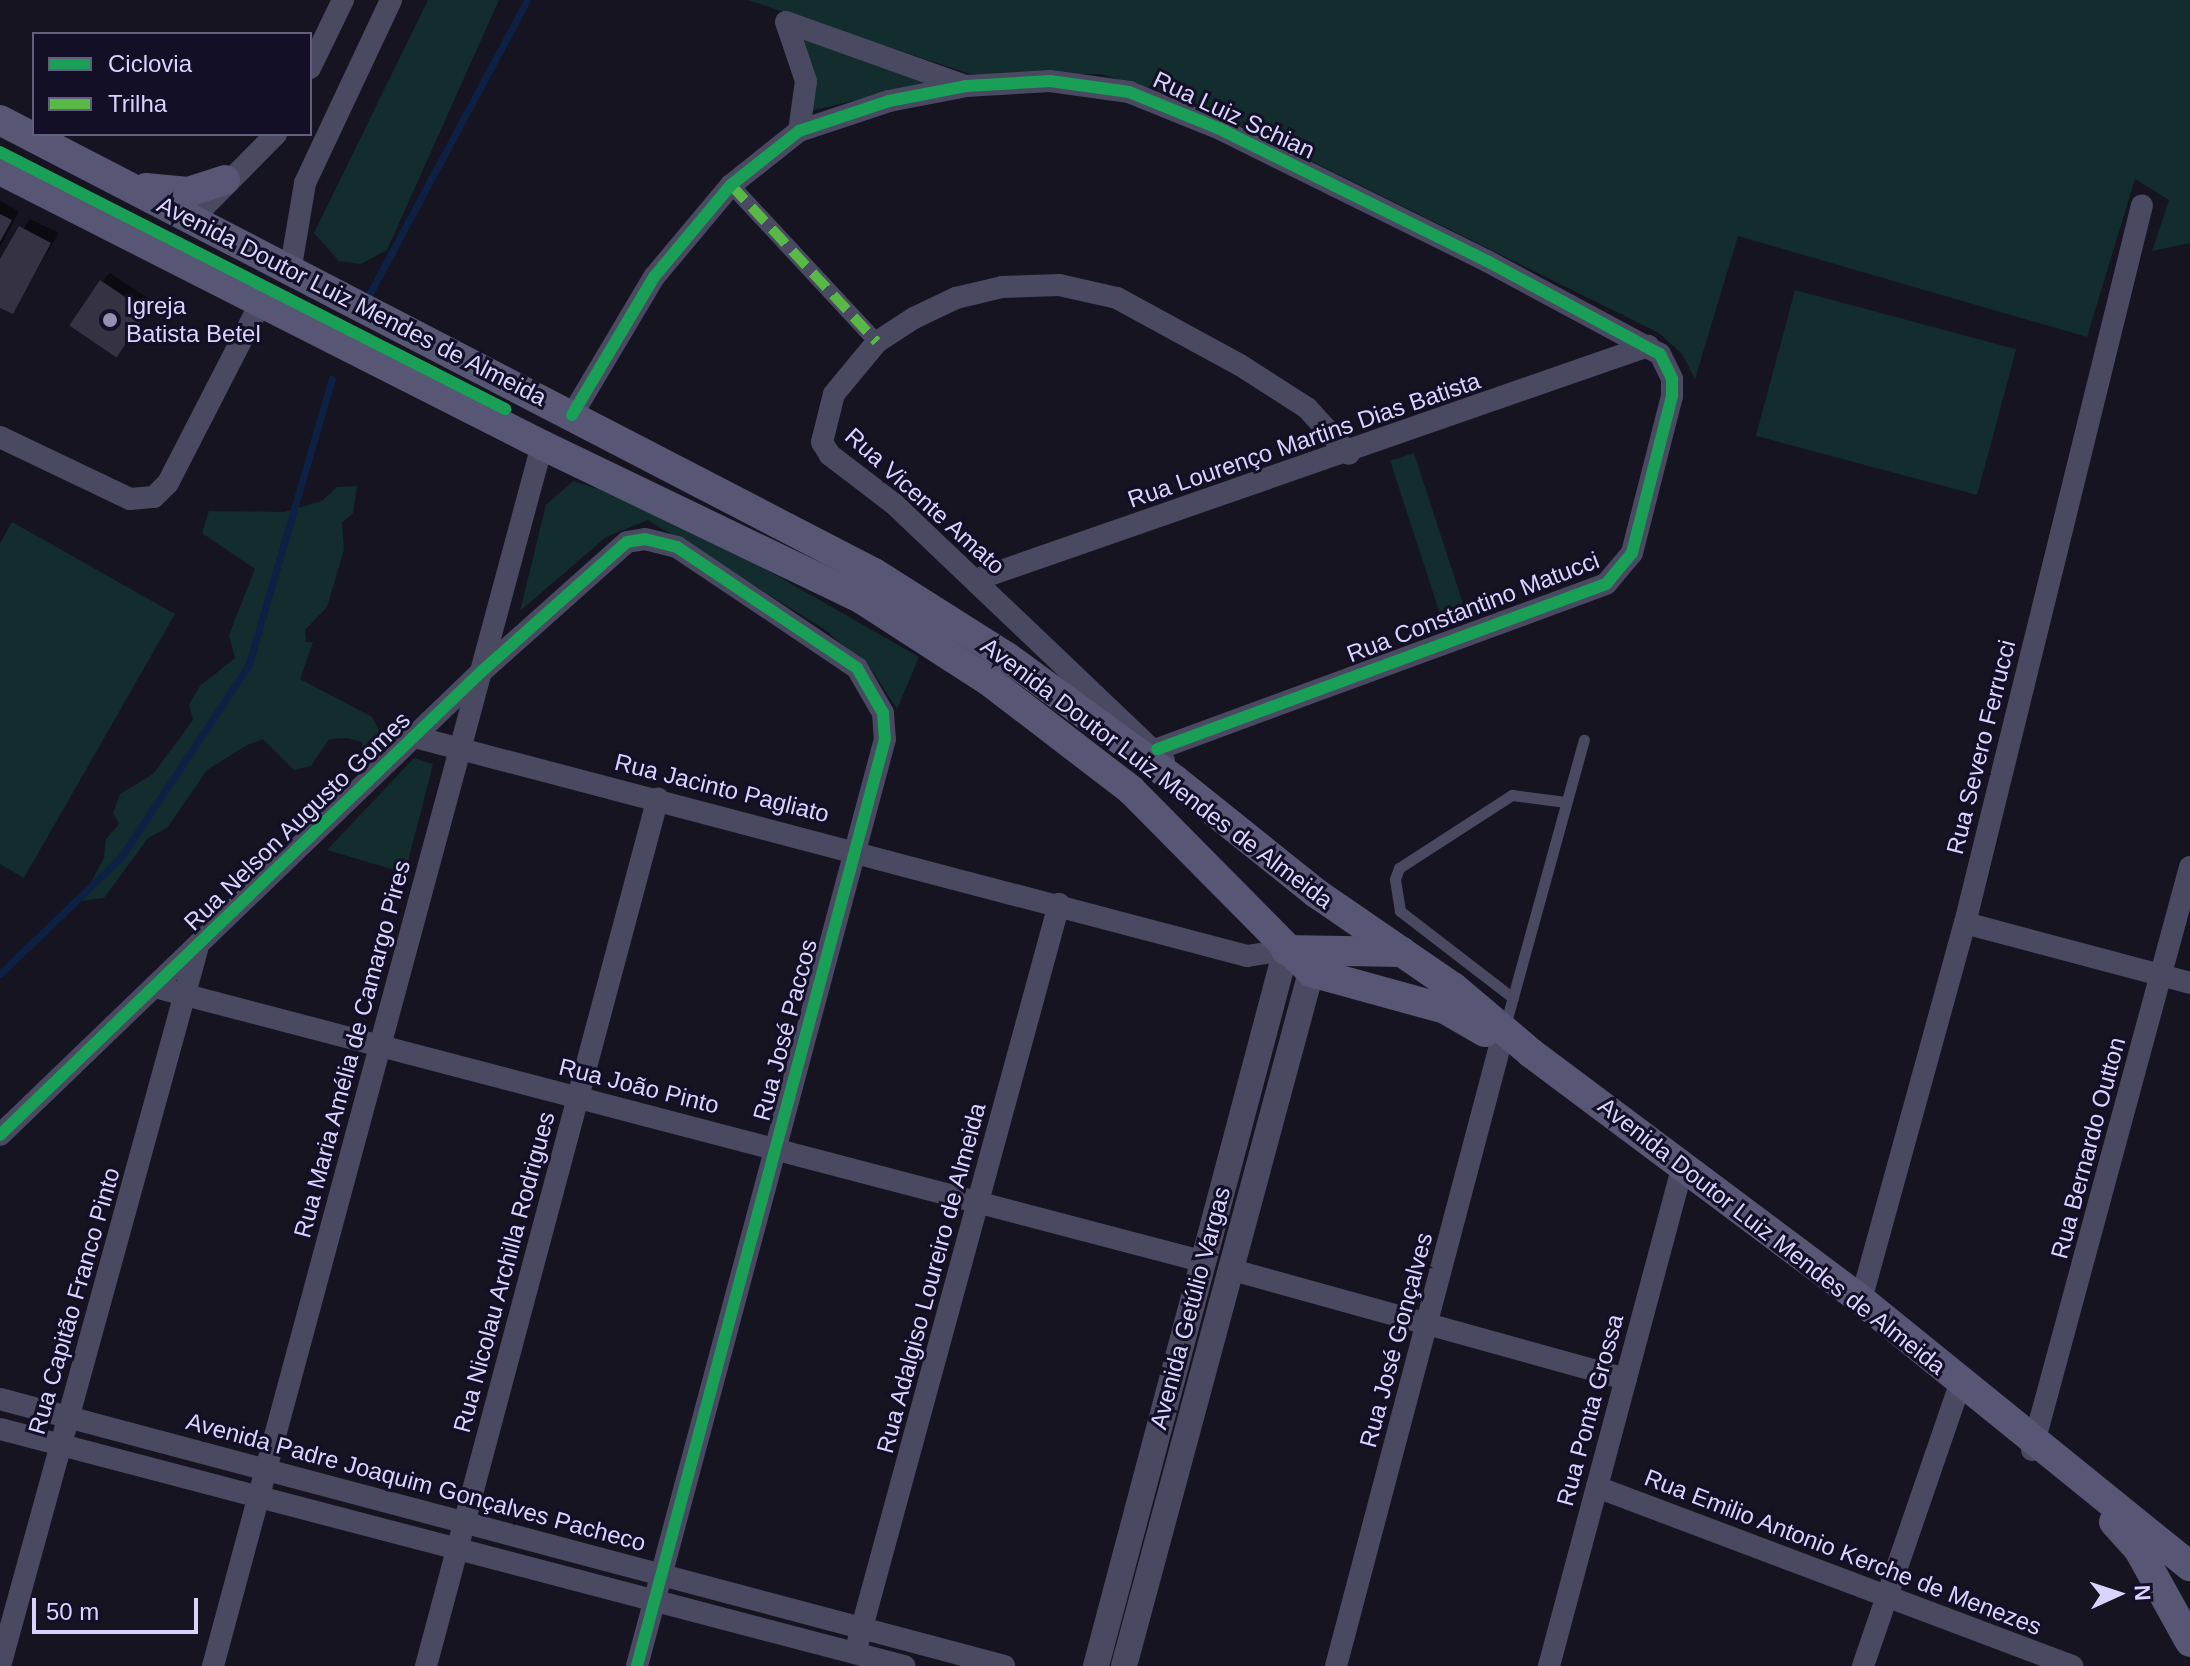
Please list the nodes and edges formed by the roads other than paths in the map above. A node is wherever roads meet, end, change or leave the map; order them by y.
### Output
1 (343, 0) edge
2 (391, 0) edge
3 (312, 64) edge
4 (966, 86) junction
5 (0, 120) edge
6 (799, 131) junction
7 (274, 136) edge
8 (0, 170) edge
9 (117, 180) junction
10 (225, 180) junction
11 (731, 185) junction
12 (2142, 205) dead end
13 (191, 220) junction
14 (195, 270) junction
15 (290, 272) junction
16 (228, 288) junction
17 (260, 304) junction
18 (877, 342) junction
19 (1648, 346) junction
20 (572, 415) junction
21 (0, 437) edge
22 (542, 445) junction
23 (1349, 454) junction
24 (627, 542) joint
25 (975, 580) junction
26 (481, 672) junction
27 (1114, 723) junction
28 (415, 737) junction
29 (1584, 740) dead end
30 (460, 749) junction
31 (1157, 749) junction
32 (1175, 780) junction
33 (658, 798) junction
34 (1566, 802) junction
35 (854, 849) junction
36 (2190, 867) edge
37 (1316, 893) junction
38 (1059, 904) junction
39 (1965, 923) junction
40 (1263, 926) junction
41 (197, 950) junction
42 (1286, 950) junction
43 (1402, 952) junction
44 (1247, 956) junction
45 (1314, 963) junction
46 (2161, 976) junction
47 (2190, 983) edge
48 (155, 987) junction
49 (187, 995) junction
50 (1513, 998) junction
51 (1503, 1034) junction
52 (380, 1046) junction
53 (578, 1098) junction
54 (0, 1135) edge
55 (777, 1149) junction
56 (1682, 1169) junction
57 (979, 1203) junction
58 (1202, 1261) junction
59 (1229, 1269) junction
60 (1861, 1300) junction
61 (1427, 1324) junction
62 (1626, 1379) junction
63 (1961, 1382) junction
64 (0, 1399) edge
65 (67, 1417) junction
66 (0, 1429) edge
67 (60, 1444) junction
68 (2034, 1446) junction
69 (266, 1468) junction
70 (1597, 1487) junction
71 (258, 1497) junction
72 (464, 1521) junction
73 (457, 1548) junction
74 (2190, 1566) edge
75 (661, 1573) junction
76 (1888, 1596) junction
77 (654, 1600) junction
78 (862, 1628) junction
79 (2190, 1642) edge
80 (854, 1660) edge
81 (0, 1666) edge
82 (213, 1666) edge
83 (426, 1666) edge
84 (637, 1666) edge
85 (904, 1666) edge
86 (1004, 1666) edge
87 (1096, 1666) edge
88 (1124, 1666) edge
89 (1336, 1666) edge
90 (1549, 1666) edge
91 (1863, 1666) edge
92 (2072, 1666) edge

1 - 3 street
2 - 15 street
4 - 6 street, Rua Luiz Schian
4 - 6 street
4 - 19 street, Rua Luiz Schian
5 - 9 main road, Avenida Doutor Luiz Mendes de Almeida
6 - 11 street, Rua Luiz Schian
7 - 10 street
8 - 14 main road, Avenida Doutor Luiz Mendes de Almeida
9 - 10 main road
9 - 13 main road, Avenida Doutor Luiz Mendes de Almeida
10 - 13 street
11 - 18 street
11 - 20 street, Rua Luiz Schian
12 - 39 street, Rua Severo Ferrucci
13 - 14 main road
13 - 15 main road, Avenida Doutor Luiz Mendes de Almeida
14 - 16 main road, Avenida Doutor Luiz Mendes de Almeida
15 - 16 main road
15 - 20 main road, Avenida Doutor Luiz Mendes de Almeida
16 - 17 main road, Avenida Doutor Luiz Mendes de Almeida
17 - 21 street
17 - 22 main road, Avenida Doutor Luiz Mendes de Almeida
18 - 23 street, Rua Vicente Amato
18 - 25 street, Rua Vicente Amato
19 - 23 street, Rua Lourenço Martins Dias Batista
19 - 31 street, Rua Constantino Matucci
20 - 27 main road, Avenida Doutor Luiz Mendes de Almeida
22 - 26 street, Rua Maria Amélia de Camargo Pires
22 - 40 main road, Avenida Doutor Luiz Mendes de Almeida
23 - 25 street, Rua Lourenço Martins Dias Batista
24 - 26 street, Rua Nelson Augusto Gomes
24 - 35 street, Rua José Paccos
25 - 27 street, Rua Vicente Amato
26 - 28 street, Rua Nelson Augusto Gomes
26 - 30 street, Rua Maria Amélia de Camargo Pires
27 - 31 street, Rua Vicente Amato
27 - 32 main road, Avenida Doutor Luiz Mendes de Almeida
28 - 30 street, Rua Jacinto Pagliato
28 - 41 street, Rua Nelson Augusto Gomes
29 - 34 lane
30 - 33 street, Rua Jacinto Pagliato
30 - 52 street, Rua Maria Amélia de Camargo Pires
31 - 32 street, Rua Vicente Amato
32 - 37 main road, Avenida Doutor Luiz Mendes de Almeida
33 - 35 street, Rua Jacinto Pagliato
33 - 53 street, Rua Nicolau Archilla Rodrigues
34 - 50 lane
34 - 50 lane
35 - 38 street, Rua Jacinto Pagliato
35 - 55 street, Rua José Paccos
36 - 46 street, Rua Bernardo Outton
37 - 43 main road, Avenida Doutor Luiz Mendes de Almeida
37 - 45 main road
38 - 44 street, Rua Jacinto Pagliato
38 - 57 street, Rua Adalgiso Loureiro de Almeida
39 - 46 street
39 - 60 street, Rua Severo Ferrucci
40 - 42 main road, Avenida Doutor Luiz Mendes de Almeida
40 - 44 street
41 - 48 street, Rua Nelson Augusto Gomes
41 - 49 street, Rua Capitão Franco Pinto
42 - 44 street, Rua Jacinto Pagliato
42 - 45 main road, Avenida Doutor Luiz Mendes de Almeida
42 - 58 street, Avenida Getúlio Vargas
43 - 45 main road
43 - 51 main road, Avenida Doutor Luiz Mendes de Almeida
45 - 51 main road, Avenida Doutor Luiz Mendes de Almeida
45 - 59 street, Avenida Getúlio Vargas
46 - 47 street
46 - 68 street, Rua Bernardo Outton
48 - 49 street, Rua João Pinto
48 - 54 street, Rua Nelson Augusto Gomes
49 - 52 street, Rua João Pinto
49 - 65 street, Rua Capitão Franco Pinto
50 - 51 lane
51 - 56 main road, Avenida Doutor Luiz Mendes de Almeida
51 - 61 street, Rua José Gonçalves
52 - 53 street, Rua João Pinto
52 - 69 street, Rua Maria Amélia de Camargo Pires
53 - 55 street, Rua João Pinto
53 - 72 street, Rua Nicolau Archilla Rodrigues
55 - 57 street, Rua João Pinto
55 - 75 street, Rua José Paccos
56 - 60 main road, Avenida Doutor Luiz Mendes de Almeida
56 - 62 street, Rua Ponta Grossa
57 - 58 street, Rua João Pinto
57 - 78 street, Rua Adalgiso Loureiro de Almeida
58 - 59 street
58 - 87 street, Avenida Getúlio Vargas
59 - 61 street
59 - 88 street, Avenida Getúlio Vargas
60 - 63 main road, Avenida Doutor Luiz Mendes de Almeida
61 - 62 street
61 - 89 street, Rua José Gonçalves
62 - 70 street, Rua Ponta Grossa
63 - 68 main road, Avenida Doutor Luiz Mendes de Almeida
63 - 76 street
64 - 65 street, Avenida Padre Joaquim Gonçalves Pacheco
65 - 67 street, Rua Capitão Franco Pinto
65 - 69 street, Avenida Padre Joaquim Gonçalves Pacheco
66 - 67 street
67 - 71 street
67 - 81 street, Rua Capitão Franco Pinto
68 - 74 main road, Avenida Doutor Luiz Mendes de Almeida
68 - 79 main road, Avenida Doutor Luiz Mendes de Almeida
69 - 71 street, Rua Maria Amélia de Camargo Pires
69 - 72 street, Avenida Padre Joaquim Gonçalves Pacheco
70 - 76 street, Rua Emilio Antonio Kerche de Menezes
70 - 90 street, Rua Ponta Grossa
71 - 73 street
71 - 82 street, Rua Maria Amélia de Camargo Pires
72 - 73 street, Rua Nicolau Archilla Rodrigues
72 - 75 street, Avenida Padre Joaquim Gonçalves Pacheco
73 - 77 street
73 - 83 street, Rua Nicolau Archilla Rodrigues
75 - 77 street, Rua José Paccos
75 - 78 street, Avenida Padre Joaquim Gonçalves Pacheco
76 - 91 street
76 - 92 street, Rua Emilio Antonio Kerche de Menezes
77 - 80 street
77 - 84 street, Rua José Paccos
78 - 80 street, Rua Adalgiso Loureiro de Almeida
78 - 86 street, Avenida Padre Joaquim Gonçalves Pacheco
80 - 85 street

